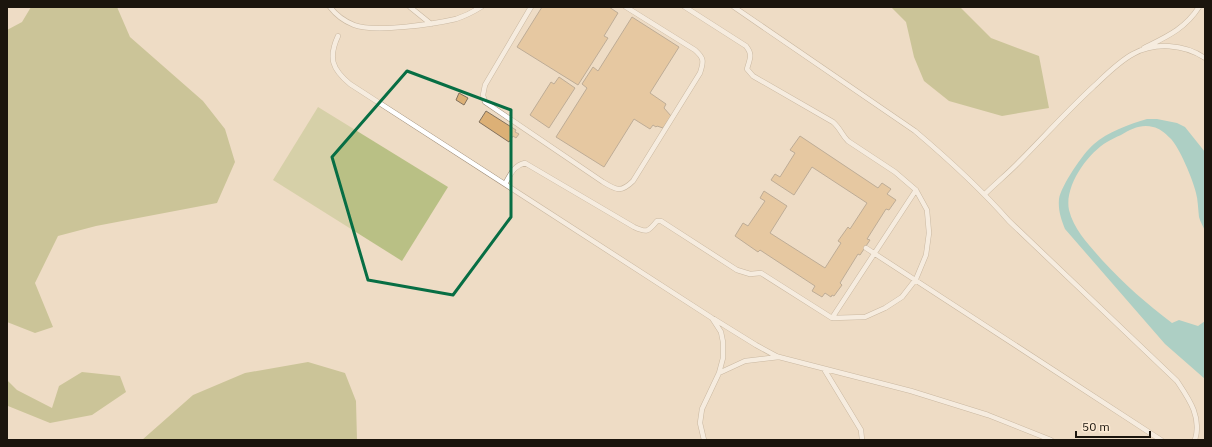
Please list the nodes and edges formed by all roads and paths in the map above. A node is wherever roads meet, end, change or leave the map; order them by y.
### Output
1 (330, 7) edge
2 (410, 7) edge
3 (481, 7) edge
4 (531, 7) edge
5 (626, 7) edge
6 (685, 7) edge
7 (734, 7) edge
8 (1199, 7) edge
9 (431, 24) junction
10 (338, 36) dead end
11 (1133, 54) junction
12 (1205, 58) edge
13 (505, 184) junction
14 (916, 190) junction
15 (985, 194) junction
16 (866, 248) dead end
17 (875, 253) junction
18 (916, 279) junction
19 (712, 318) junction
20 (832, 318) junction
21 (779, 357) junction
22 (824, 369) junction
23 (719, 374) junction
24 (704, 440) edge
25 (862, 440) edge
26 (1051, 440) edge
27 (1161, 440) edge
28 (1195, 440) edge

1 - 9 lane
2 - 9 lane
3 - 9 lane
4 - 5 lane
6 - 14 lane
7 - 15 lane
8 - 11 lane
10 - 13 lane
11 - 12 lane
11 - 15 lane
13 - 19 lane
13 - 20 lane
14 - 17 lane
14 - 18 lane
15 - 28 lane
16 - 17 lane
17 - 18 lane
17 - 20 lane
18 - 20 lane
18 - 27 lane
19 - 21 lane
19 - 23 lane
21 - 22 lane
21 - 23 lane
22 - 25 lane
22 - 26 lane
23 - 24 lane

